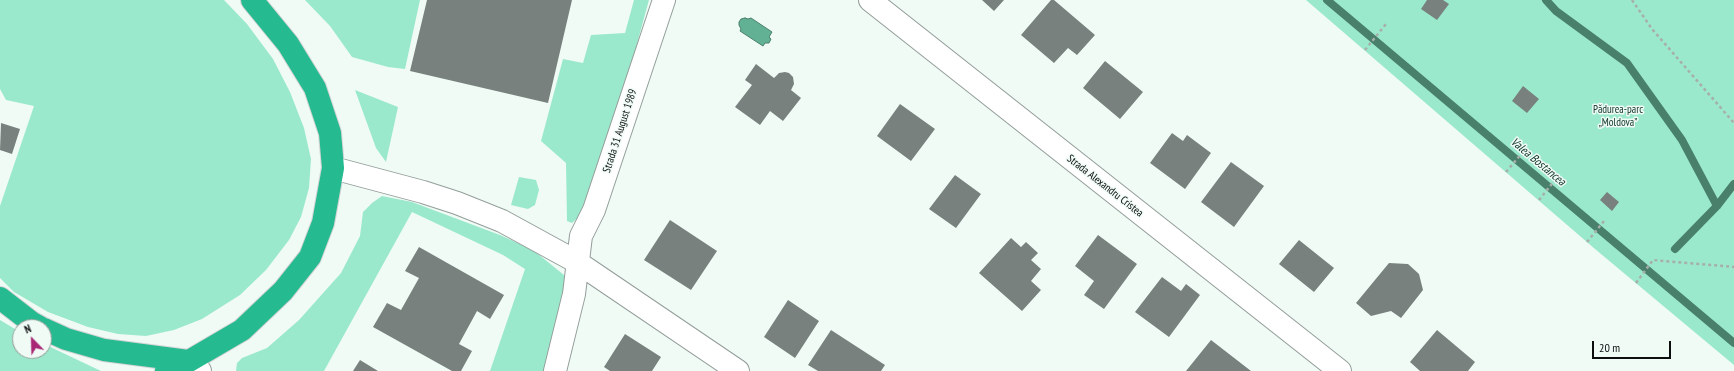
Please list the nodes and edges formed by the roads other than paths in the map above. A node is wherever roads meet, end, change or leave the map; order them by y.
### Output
1 (252, 0) edge
2 (664, 0) edge
3 (870, 0) edge
4 (333, 168) junction
5 (577, 262) junction
6 (0, 298) edge
7 (27, 319) edge
8 (52, 333) edge
9 (195, 366) edge
10 (166, 371) edge
11 (554, 371) edge
12 (738, 371) edge
13 (1340, 371) edge

1 - 4 highway
2 - 5 street, Strada 31 August 1989
3 - 13 street, Strada Alexandru Cristea
4 - 5 street
4 - 9 highway
5 - 11 street, Strada 31 August 1989
5 - 12 street
6 - 7 highway
8 - 9 highway
9 - 10 highway

